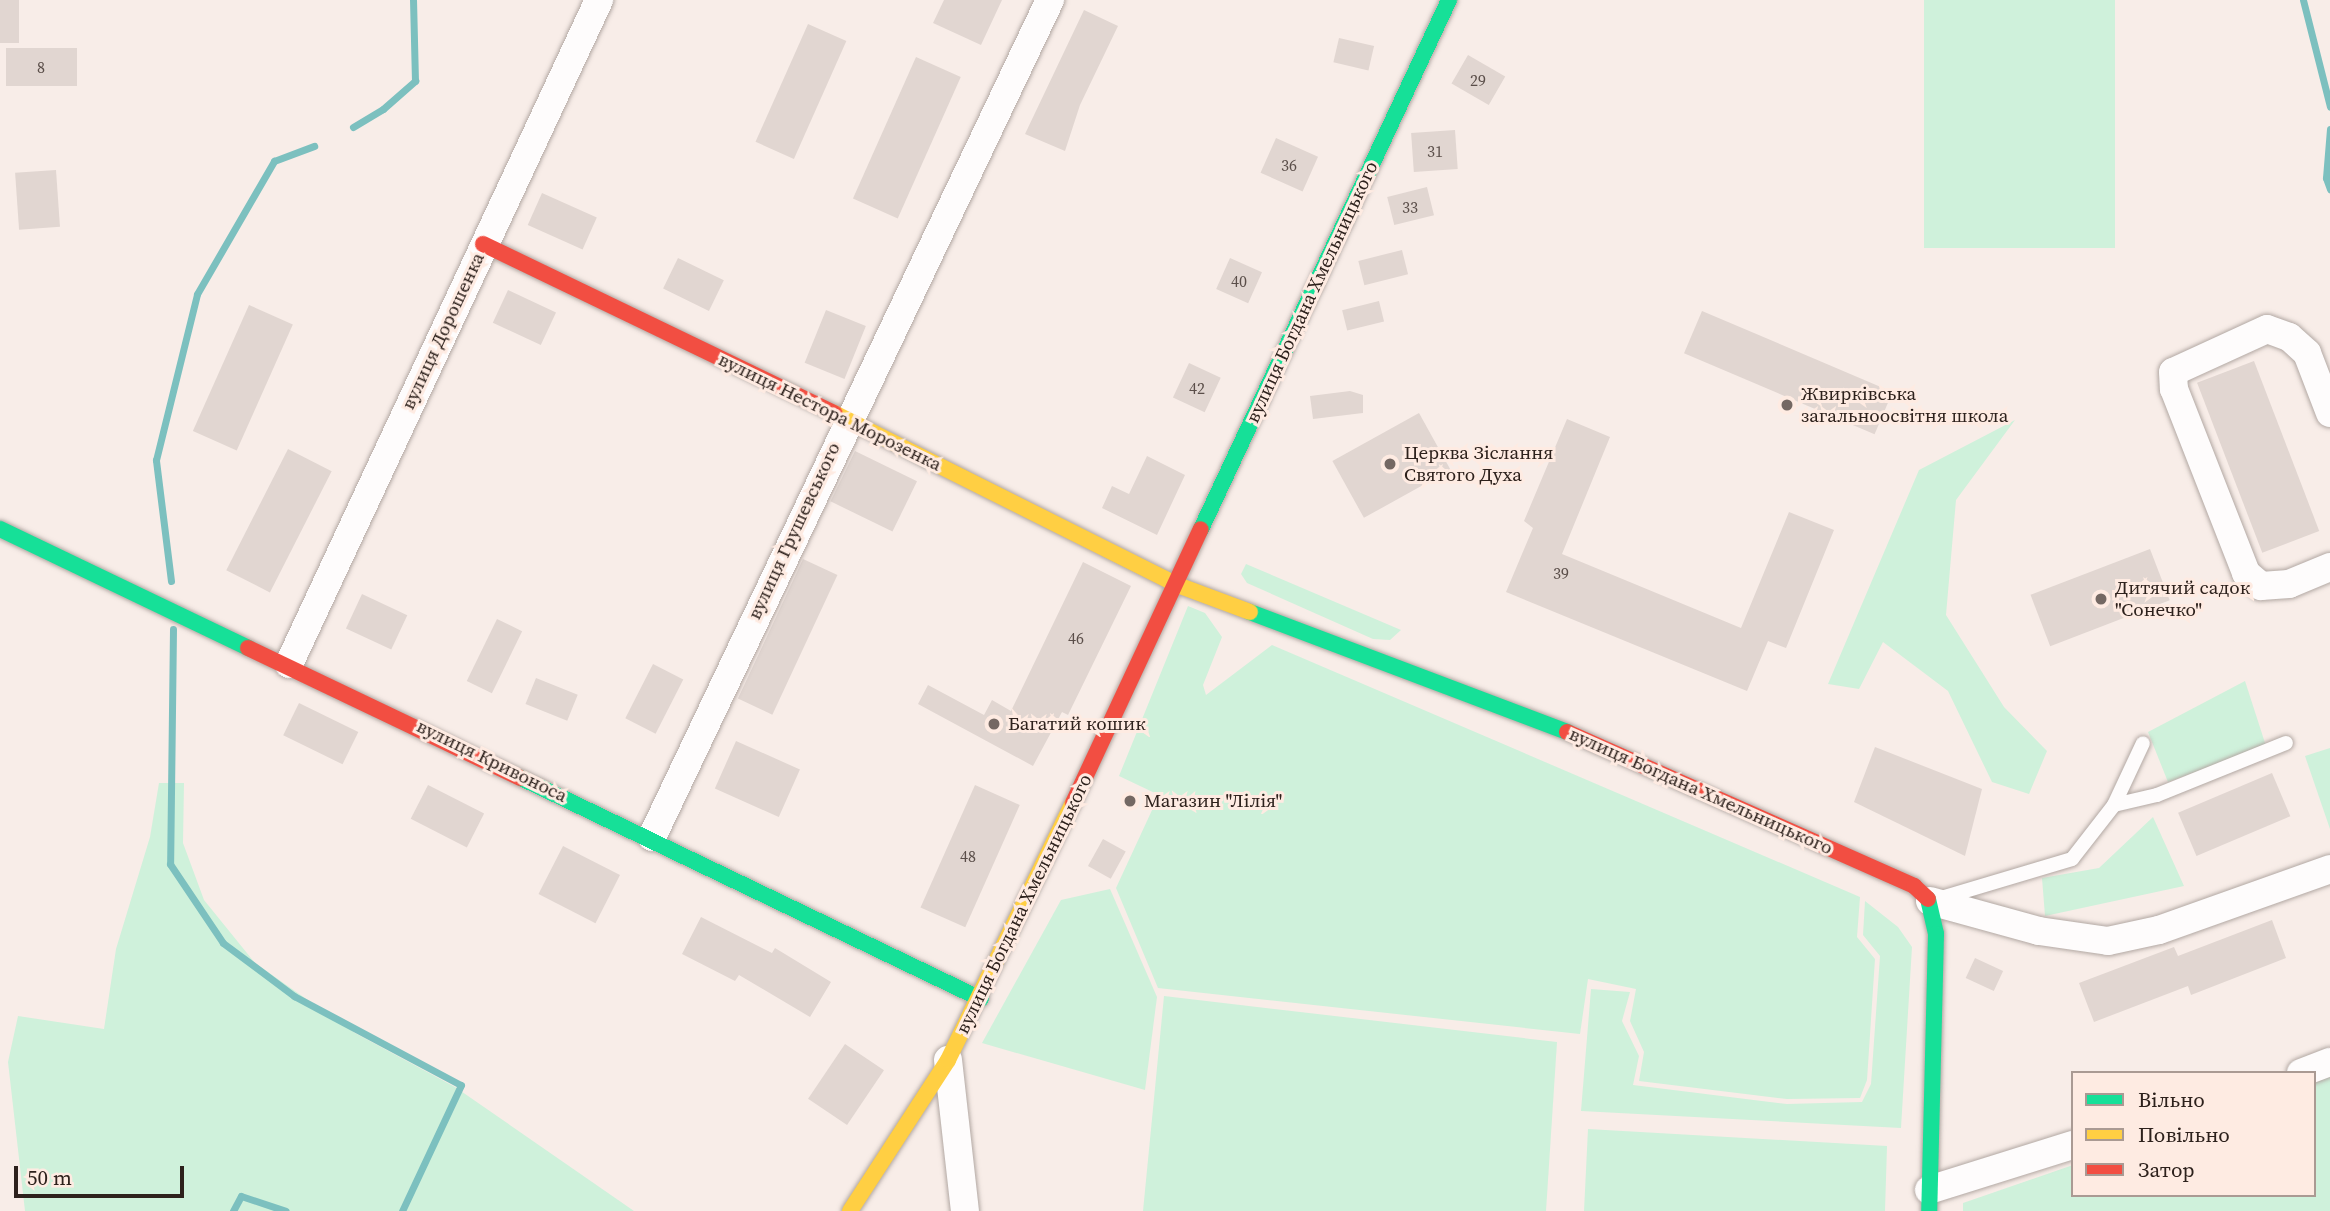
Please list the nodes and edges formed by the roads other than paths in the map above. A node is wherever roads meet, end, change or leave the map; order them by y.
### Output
1 (599, 0) edge
2 (1050, 0) edge
3 (1449, 0) edge
4 (483, 244) junction
5 (2330, 413) edge
6 (847, 419) junction
7 (0, 529) edge
8 (2330, 567) edge
9 (1175, 584) junction
10 (289, 664) junction
11 (2143, 743) dead end
12 (2286, 743) dead end
13 (2114, 805) junction
14 (652, 837) junction
15 (2330, 869) edge
16 (1930, 901) junction
17 (981, 999) junction
18 (948, 1060) junction
19 (2330, 1062) edge
20 (2306, 1071) edge
21 (2071, 1146) edge
22 (1929, 1201) edge
23 (850, 1211) edge
24 (965, 1211) edge

1 - 4 street, вулиця Дорошенка
2 - 6 street, вулиця Грушевського
3 - 9 street, вулиця Богдана Хмельницького
4 - 6 street, вулиця Нестора Морозенка
4 - 10 street, вулиця Дорошенка
5 - 8 street
6 - 9 street, вулиця Нестора Морозенка
6 - 14 street, вулиця Грушевського
7 - 10 street, вулиця Кривоноса
9 - 16 street, вулиця Богдана Хмельницького
9 - 17 street, вулиця Богдана Хмельницького
10 - 14 street, вулиця Кривоноса
11 - 13 lane
12 - 13 lane
13 - 16 lane
14 - 17 street, вулиця Кривоноса
15 - 16 street
16 - 22 street
17 - 18 street, вулиця Богдана Хмельницького
18 - 23 street, вулиця Богдана Хмельницького
18 - 24 street
19 - 20 street
21 - 22 street

